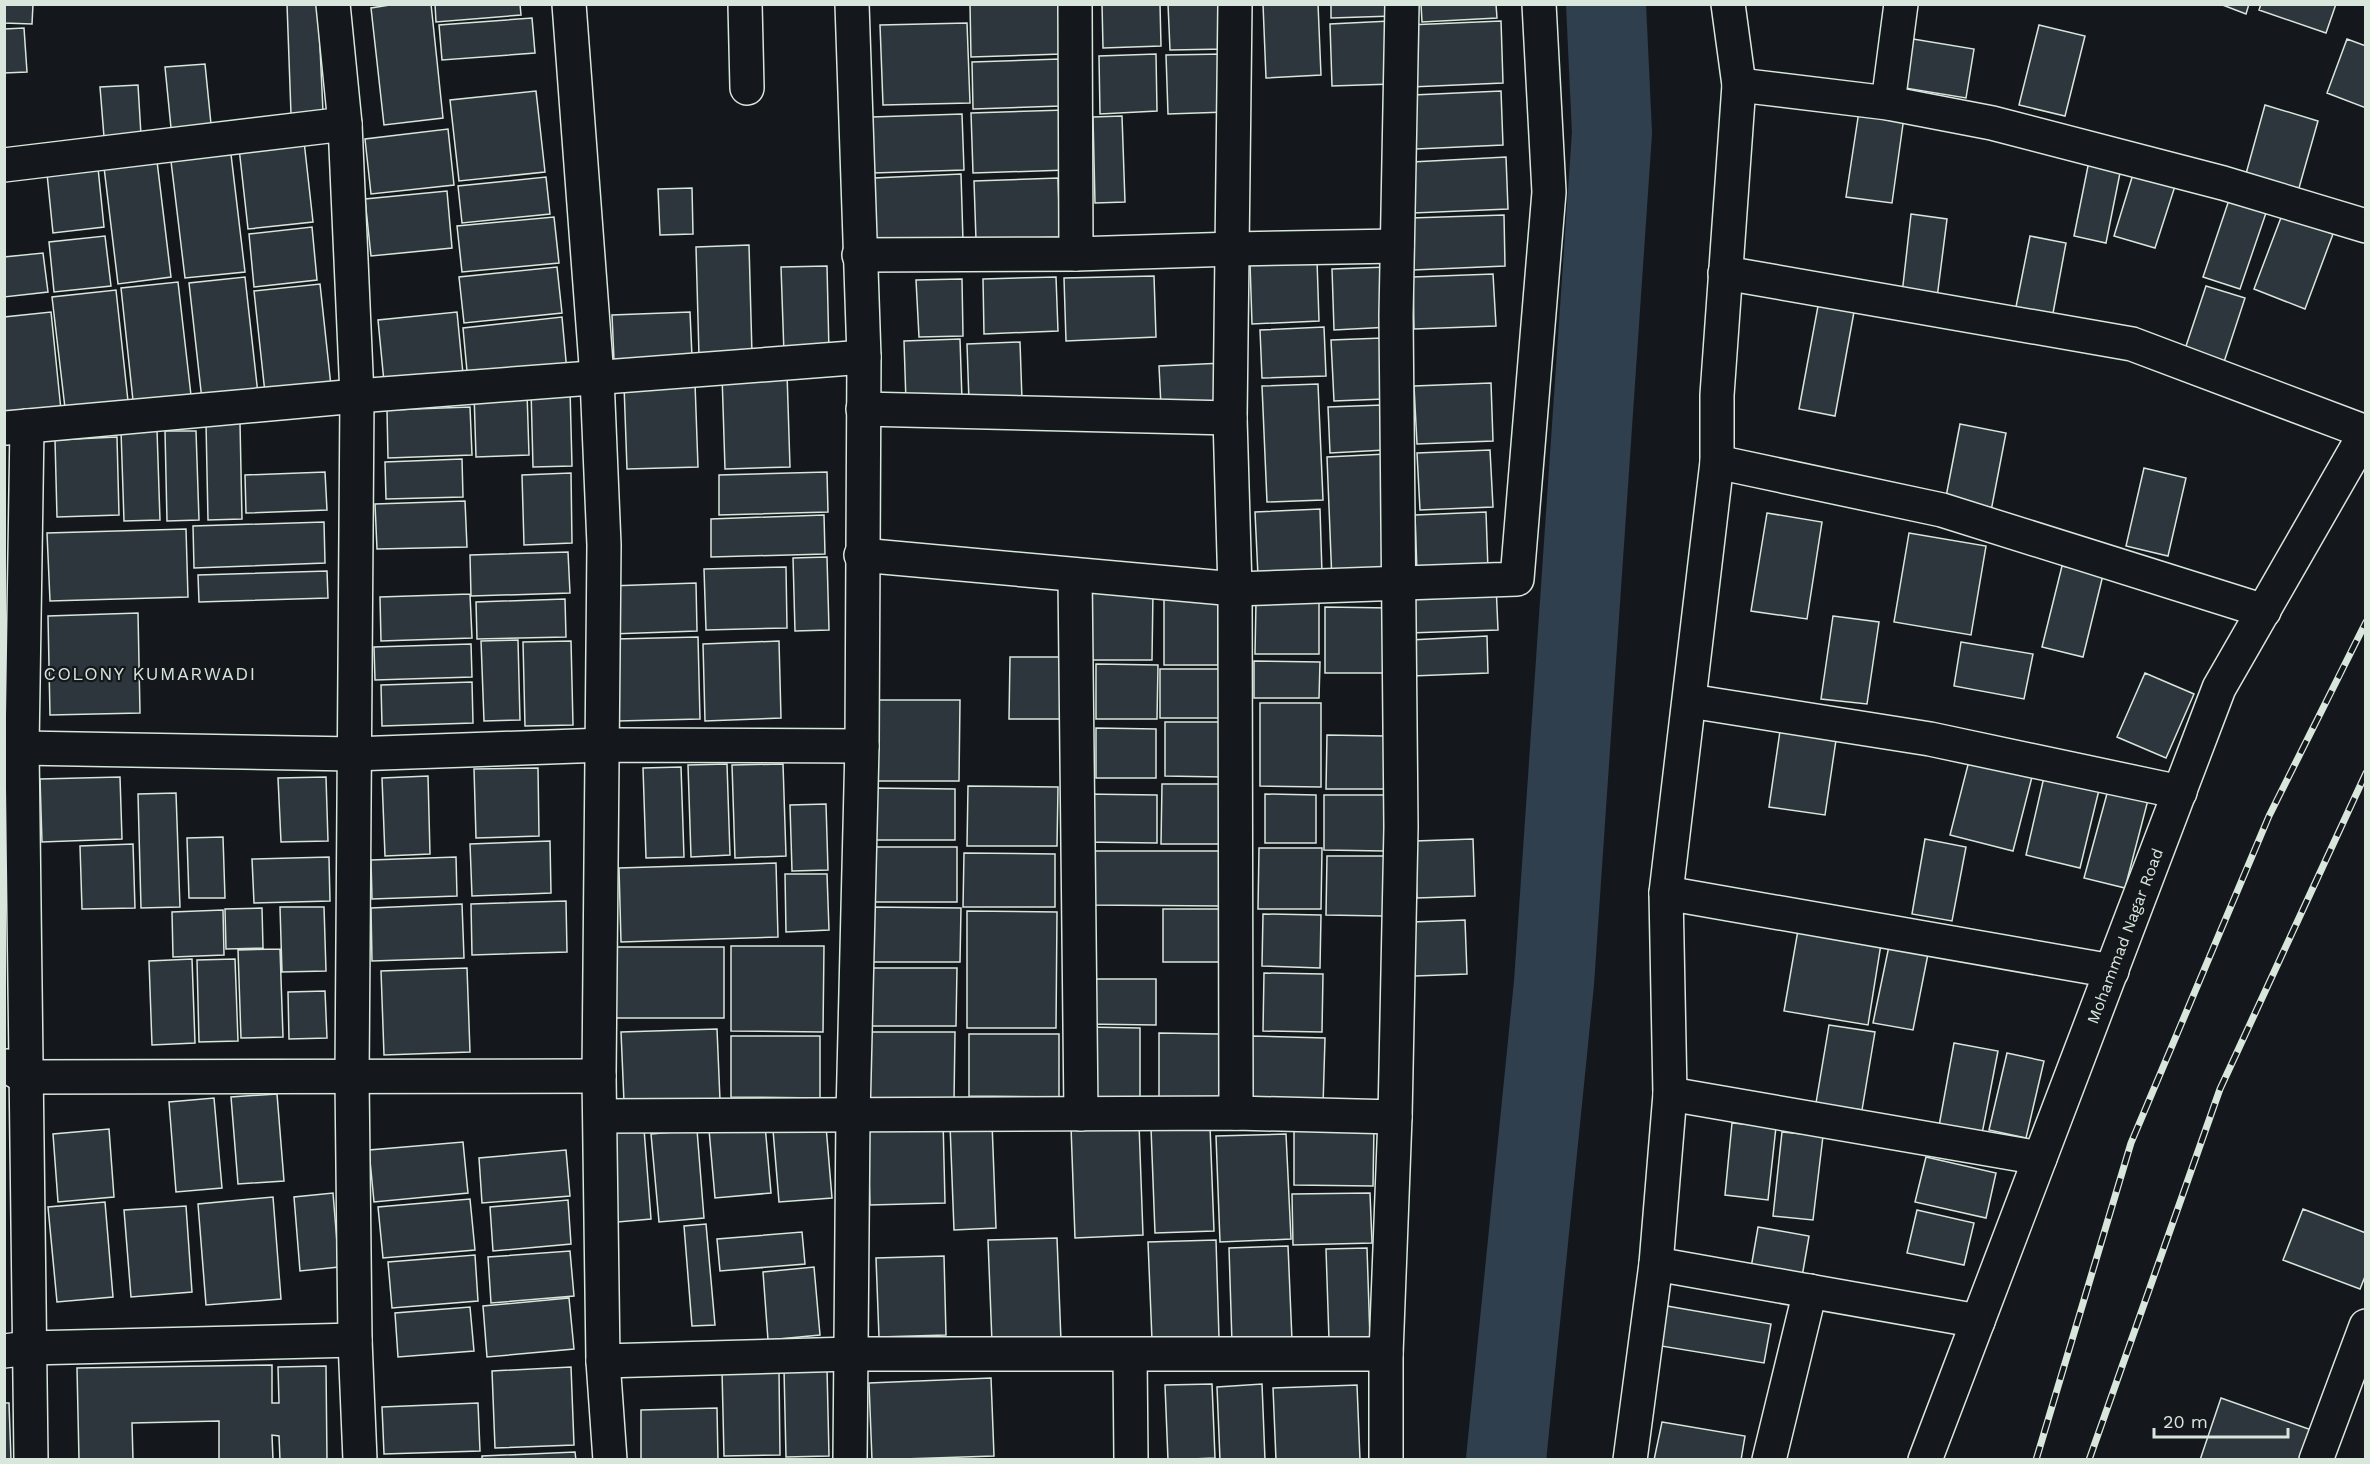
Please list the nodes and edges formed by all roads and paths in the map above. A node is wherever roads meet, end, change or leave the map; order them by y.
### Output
1 (333, 4) edge
2 (569, 4) edge
3 (745, 4) edge
4 (852, 4) edge
5 (1075, 4) edge
6 (1235, 4) edge
7 (1402, 4) edge
8 (1539, 4) edge
9 (1728, 4) edge
10 (1901, 4) edge
11 (1739, 85) junction
12 (747, 88) dead end
13 (1888, 103) junction
14 (345, 124) junction
15 (4, 165) edge
16 (2366, 226) edge
17 (1397, 246) junction
18 (1234, 249) junction
19 (1076, 254) junction
20 (859, 255) junction
21 (1725, 273) junction
22 (864, 357) junction
23 (597, 378) junction
24 (357, 396) junction
25 (863, 409) junction
26 (1230, 418) junction
27 (16, 427) edge
28 (2366, 432) edge
29 (1717, 462) junction
30 (861, 555) junction
31 (1075, 574) junction
32 (1398, 583) junction
33 (1235, 589) junction
34 (2264, 611) junction
35 (1690, 701) junction
36 (604, 745) junction
37 (861, 746) junction
38 (22, 748) junction
39 (353, 753) junction
40 (2180, 792) junction
41 (1666, 893) junction
42 (2112, 971) junction
43 (15, 1071) edge
44 (599, 1076) junction
45 (352, 1078) junction
46 (1670, 1094) junction
47 (1236, 1113) junction
48 (1082, 1114) junction
49 (853, 1115) junction
50 (601, 1116) junction
51 (1395, 1117) junction
52 (2040, 1158) junction
53 (1656, 1264) junction
54 (1809, 1291) junction
55 (1978, 1321) junction
56 (2366, 1326) edge
57 (355, 1340) junction
58 (17, 1350) edge
59 (851, 1354) junction
60 (1130, 1354) junction
61 (1386, 1354) junction
62 (603, 1361) junction
63 (31, 1460) edge
64 (360, 1460) edge
65 (610, 1460) edge
66 (850, 1460) edge
67 (1131, 1460) edge
68 (1386, 1460) edge
69 (1630, 1460) edge
70 (1769, 1460) edge
71 (1925, 1460) edge
72 (2316, 1460) edge

1 - 14 street
2 - 23 street
3 - 12 street
4 - 20 street
5 - 19 street
6 - 18 street
7 - 17 street
8 - 32 street
9 - 11 street
10 - 13 street
11 - 13 street
11 - 21 street
13 - 16 street
14 - 15 street
14 - 24 street
17 - 18 street
17 - 32 street
18 - 19 street
18 - 26 street
19 - 20 street
20 - 22 street
21 - 28 street
21 - 29 street
22 - 23 street
22 - 25 street
23 - 24 street
23 - 36 street
24 - 27 street
24 - 39 street
25 - 26 street
25 - 30 street
26 - 33 street
27 - 38 street
28 - 34 street, Mohammad Nagar Road
29 - 34 street
29 - 35 street
30 - 31 street
30 - 37 street
31 - 33 street
31 - 48 street
32 - 33 street
32 - 51 street
33 - 47 street
34 - 40 street, Mohammad Nagar Road
35 - 40 street
35 - 41 street
36 - 37 street
36 - 39 street
36 - 44 street
37 - 49 street
38 - 39 street
38 - 43 street
39 - 45 street
40 - 42 street, Mohammad Nagar Road
41 - 42 street
41 - 46 street
42 - 52 street, Mohammad Nagar Road
43 - 45 street
43 - 58 street
44 - 45 street
44 - 50 street
45 - 57 street
46 - 52 street
46 - 53 street
47 - 48 street
47 - 51 street
48 - 49 street
49 - 50 street
49 - 59 street
50 - 62 street
51 - 61 street
52 - 55 street, Mohammad Nagar Road
53 - 54 street
53 - 69 street
54 - 55 street
54 - 70 street
55 - 71 street, Mohammad Nagar Road
56 - 72 street
57 - 58 street
57 - 64 street
58 - 63 street
59 - 60 street
59 - 62 street
59 - 66 street
60 - 61 street
60 - 67 street
61 - 68 street
62 - 65 street

